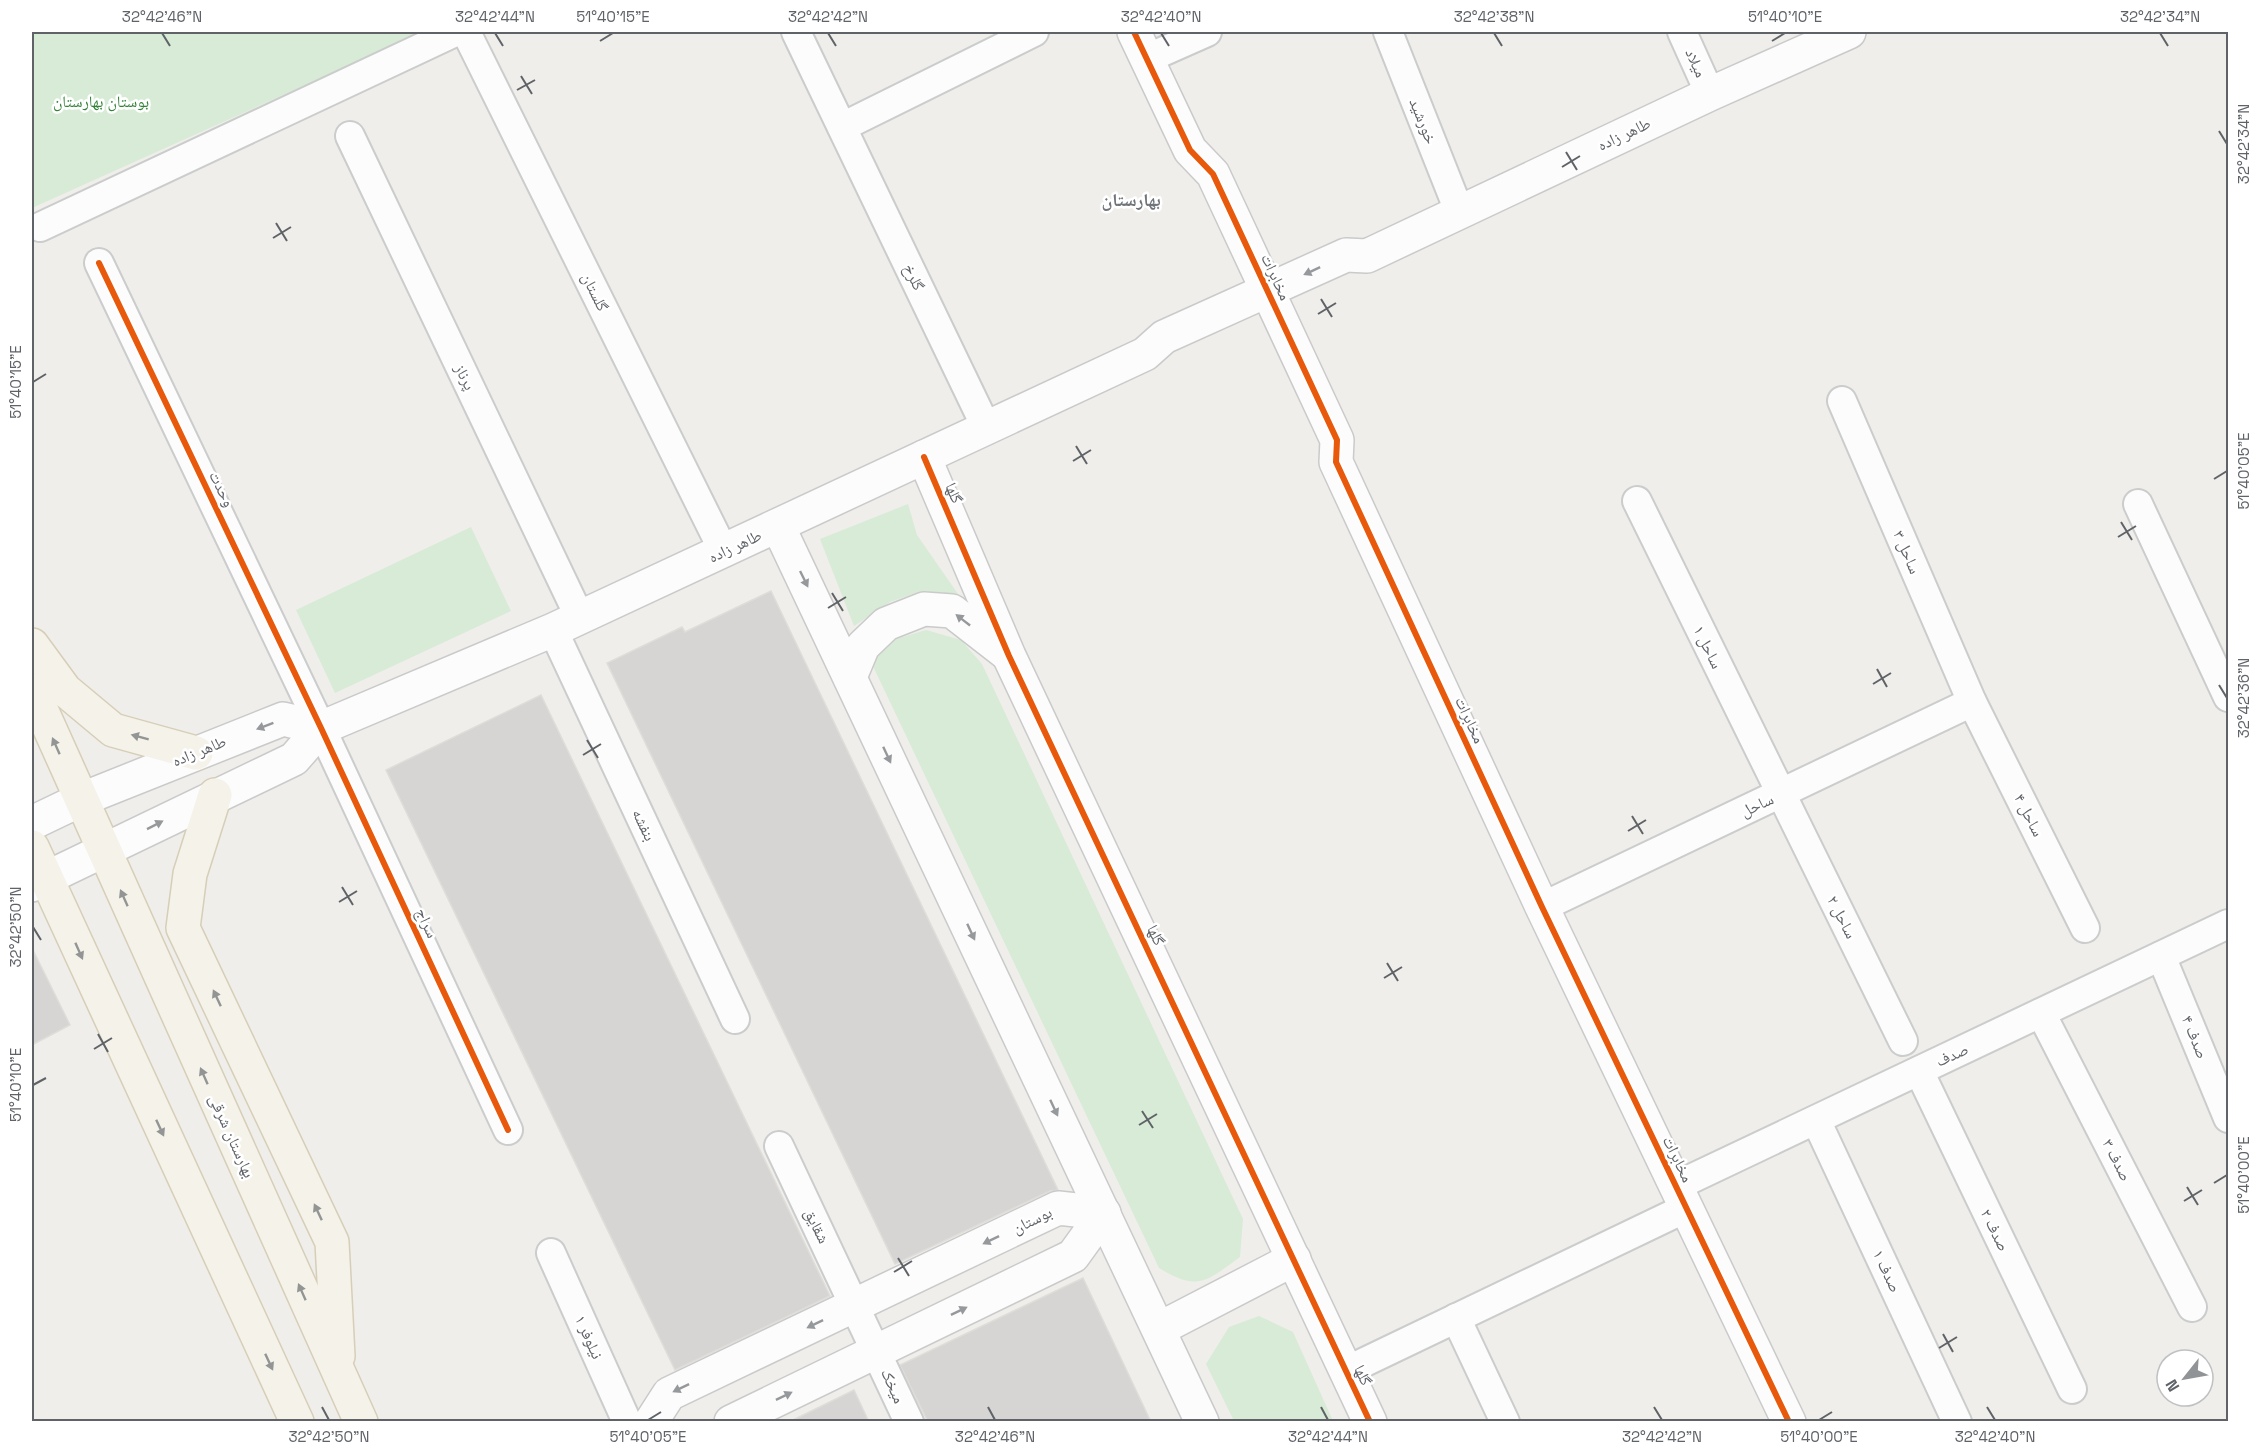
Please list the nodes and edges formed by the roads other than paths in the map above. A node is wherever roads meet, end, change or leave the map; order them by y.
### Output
1 (455, 32) edge
2 (466, 32) edge
3 (796, 32) edge
4 (1034, 32) edge
5 (1207, 32) edge
6 (1388, 32) edge
7 (1682, 32) edge
8 (1849, 32) edge
9 (1140, 45) edge
10 (1710, 94) junction
11 (842, 127) junction
12 (350, 135) dead end
13 (1459, 211) junction
14 (40, 227) dead end
15 (99, 263) dead end
16 (1262, 306) junction
17 (1842, 401) dead end
18 (986, 427) junction
19 (924, 457) junction
20 (1637, 501) dead end
21 (2138, 504) dead end
22 (778, 526) junction
23 (723, 552) junction
24 (567, 624) junction
25 (32, 645) edge
26 (1009, 656) junction
27 (850, 677) junction
28 (32, 689) edge
29 (2228, 695) edge
30 (1972, 702) junction
31 (321, 728) junction
32 (196, 753) junction
33 (1780, 794) junction
34 (215, 795) junction
35 (80, 800) junction
36 (32, 823) edge
37 (32, 848) edge
38 (103, 851) junction
39 (39, 882) edge
40 (1542, 907) junction
41 (2229, 924) edge
42 (2085, 928) dead end
43 (2162, 956) junction
44 (2041, 1013) junction
45 (735, 1019) dead end
46 (1904, 1041) dead end
47 (1919, 1071) junction
48 (2229, 1119) edge
49 (1816, 1120) junction
50 (508, 1130) dead end
51 (779, 1146) dead end
52 (1681, 1197) junction
53 (1104, 1213) junction
54 (551, 1253) dead end
55 (1294, 1259) junction
56 (855, 1305) junction
57 (2192, 1307) dead end
58 (1456, 1318) junction
59 (1159, 1329) junction
60 (877, 1351) junction
61 (723, 1368) junction
62 (1346, 1371) junction
63 (338, 1372) junction
64 (2072, 1389) dead end
65 (739, 1418) edge
66 (293, 1420) edge
67 (361, 1422) edge
68 (627, 1422) edge
69 (651, 1422) edge
70 (909, 1422) edge
71 (1202, 1422) edge
72 (1370, 1422) edge
73 (1505, 1422) edge
74 (1789, 1422) edge
75 (1957, 1422) edge

1 - 14 street
2 - 23 street, گلستان
3 - 11 street, گلرخ
4 - 11 street
5 - 9 street
6 - 13 street, خورشید
7 - 10 street, میلاد
8 - 10 street, طاهر زاده
9 - 16 street, مخابرات
10 - 13 street, طاهر زاده
11 - 18 street, گلرخ
12 - 24 street, پرناز
13 - 16 street, طاهر زاده
15 - 31 street, وحدت
16 - 18 street, طاهر زاده
16 - 40 street, مخابرات
17 - 30 street, ساحل ۳
18 - 19 street, طاهر زاده
19 - 22 street, طاهر زاده
19 - 26 street, گلها
20 - 33 street, ساحل ۱
21 - 29 street
22 - 23 street, طاهر زاده
22 -> 27 street
23 - 24 street, طاهر زاده
24 - 31 street, طاهر زاده
24 - 45 street, بنفشه
32 -> 25 main road
26 -> 27 street
26 - 55 street, گلها
27 -> 53 street
35 -> 28 main road
30 - 33 street, ساحل
30 - 42 street, ساحل ۴
31 -> 32 street, طاهر زاده
31 - 34 street, طاهر زاده
31 - 50 street, سراج
32 - 35 street, طاهر زاده
33 - 40 street, ساحل
33 - 46 street, ساحل ۲
38 -> 34 street, طاهر زاده
63 -> 34 main road
35 - 36 street, طاهر زاده
35 - 38 main road
37 - 39 main road
38 - 39 street, طاهر زاده
63 -> 38 main road, بهارستان شرقی
39 -> 66 main road
40 - 52 street, مخابرات
41 - 43 street, صدف
43 - 44 street, صدف
43 - 48 street, صدف ۴
44 - 47 street, صدف
44 - 57 street, صدف ۳
47 - 49 street, صدف
47 - 64 street, صدف ۲
49 - 52 street, صدف
49 - 75 street, صدف ۱
51 - 56 street, شقایق
52 - 58 street, صدف
52 - 74 street, مخابرات
53 -> 56 street, بوستان
53 - 59 street
60 -> 53 street
54 - 68 street, نیلوفر ۱
55 - 59 street
55 - 62 street, گلها
56 - 60 street, شقایق
56 -> 61 street, بوستان
58 - 62 street, صدف
58 - 73 street
59 - 71 street
65 -> 60 street
60 - 70 street, میخک
61 - 65 street
61 -> 69 street, بوستان
62 - 72 street, گلها
63 - 67 main road, بهارستان شرقی

